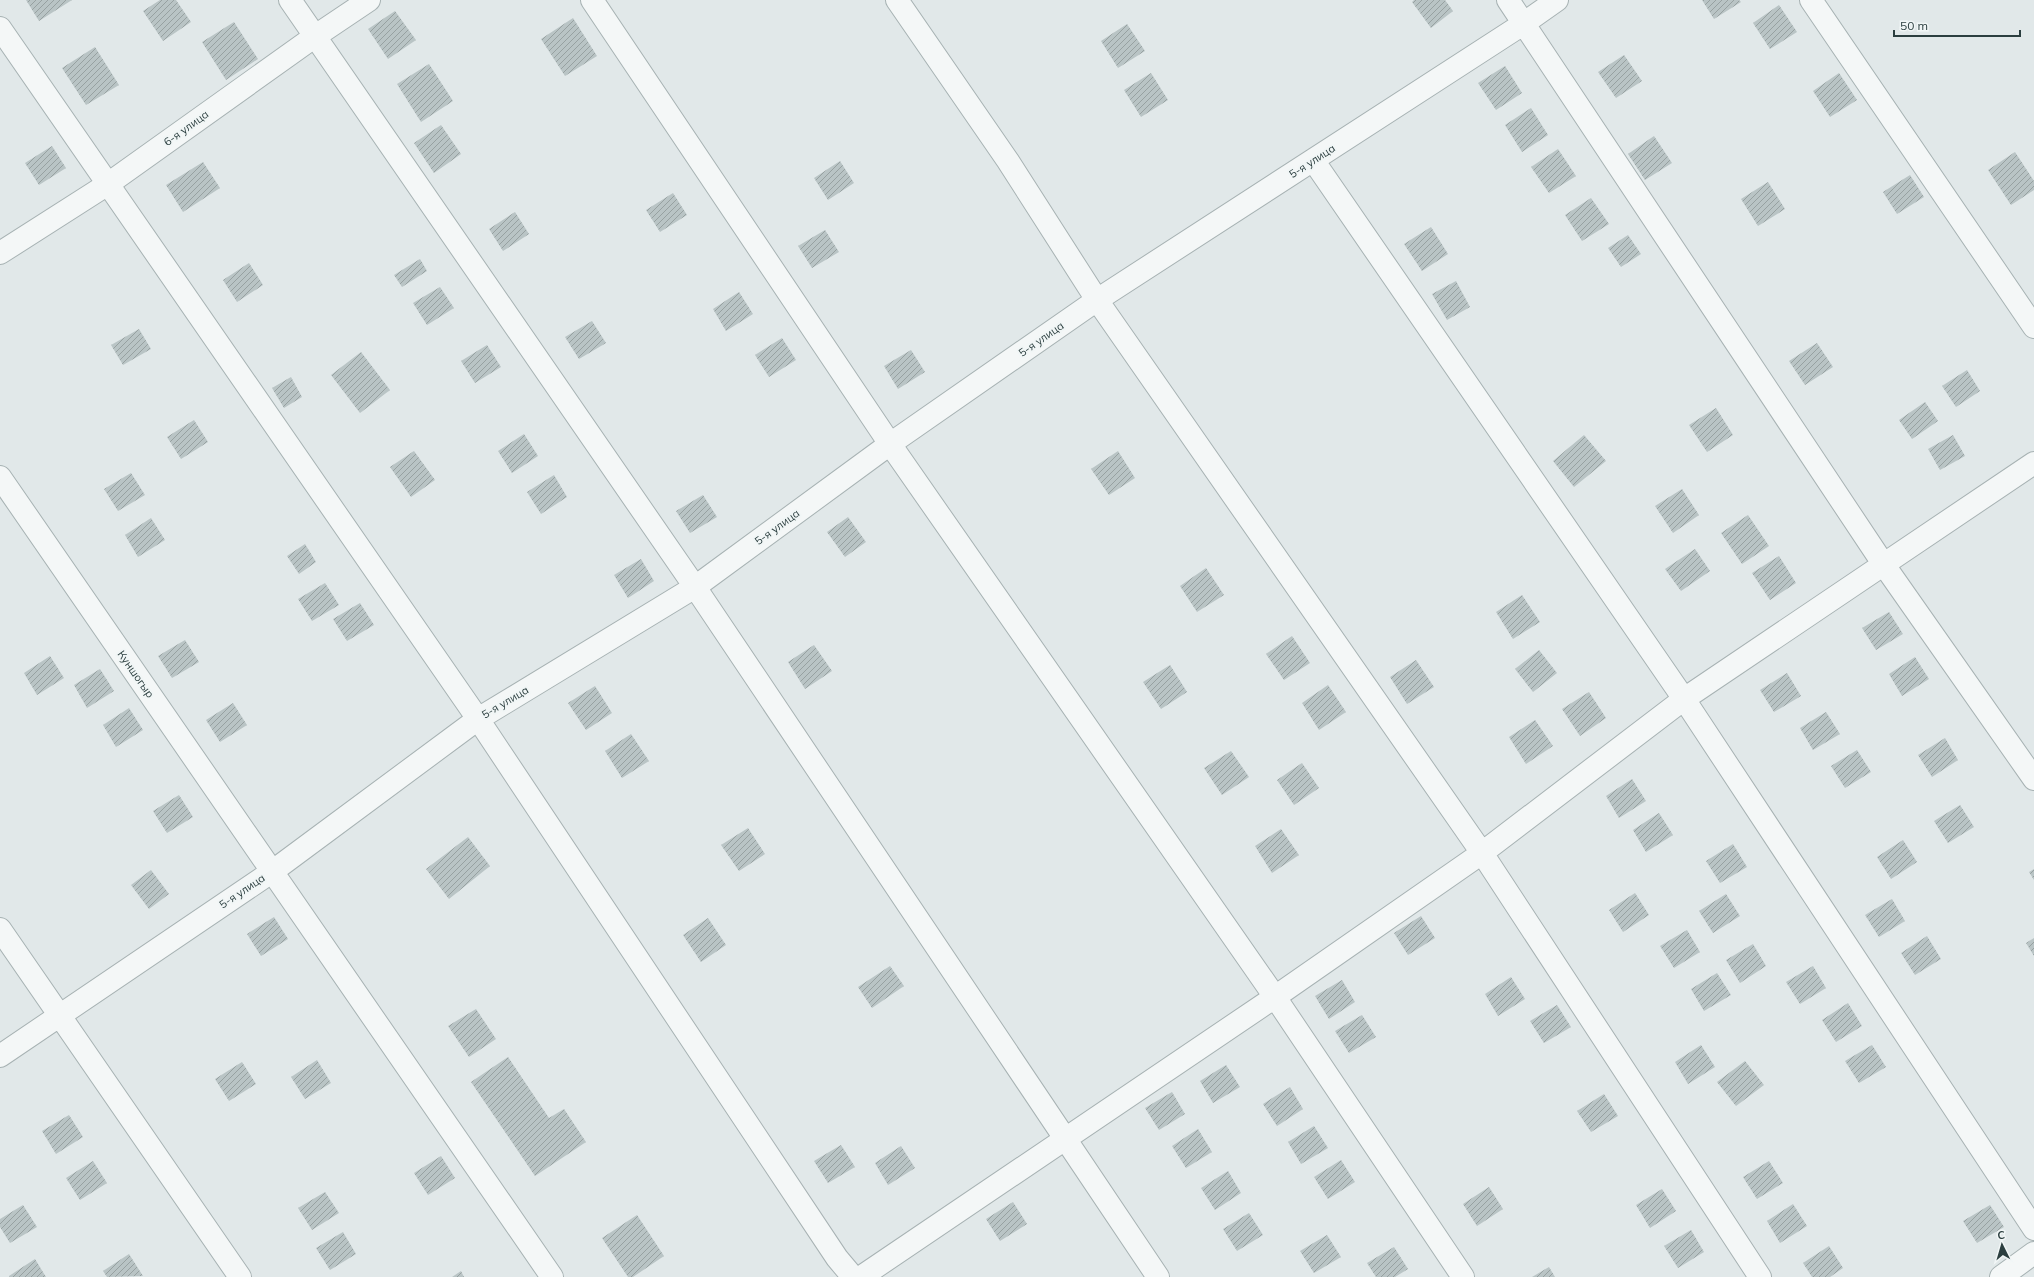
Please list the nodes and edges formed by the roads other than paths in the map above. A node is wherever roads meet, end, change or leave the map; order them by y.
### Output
1 (290, 0) edge
2 (369, 0) edge
3 (592, 0) edge
4 (897, 0) edge
5 (1508, 0) edge
6 (1557, 0) edge
7 (1811, 0) edge
8 (1523, 24) junction
9 (0, 28) edge
10 (314, 37) junction
11 (1313, 160) junction
12 (108, 184) junction
13 (0, 253) edge
14 (1097, 300) junction
15 (2034, 326) edge
16 (890, 444) junction
17 (2034, 463) edge
18 (0, 477) edge
19 (1884, 565) junction
20 (695, 587) junction
21 (1684, 699) junction
22 (478, 719) junction
23 (2034, 779) edge
24 (1482, 853) junction
25 (273, 871) junction
26 (0, 929) edge
27 (1275, 997) junction
28 (58, 1015) junction
29 (0, 1056) edge
30 (1065, 1138) junction
31 (2034, 1230) edge
32 (2034, 1253) edge
33 (240, 1277) edge
34 (552, 1277) edge
35 (853, 1277) edge
36 (861, 1277) edge
37 (1158, 1277) edge
38 (1463, 1277) edge
39 (1760, 1277) edge
40 (2001, 1277) edge

1 - 10 street
2 - 10 street, 6-я улица
3 - 16 street
4 - 14 street
5 - 8 street
6 - 8 street, 5-я улица
7 - 15 street
8 - 11 street, 5-я улица
8 - 19 street
9 - 12 street
10 - 12 street, 6-я улица
10 - 20 street
11 - 14 street, 5-я улица
11 - 21 street
12 - 13 street, 6-я улица
12 - 22 street
14 - 16 street, 5-я улица
14 - 24 street
16 - 20 street, 5-я улица
16 - 27 street
17 - 19 street
18 - 25 street, Куншогыр
19 - 21 street
19 - 23 street
20 - 22 street, 5-я улица
20 - 30 street
21 - 24 street
21 - 31 street
22 - 25 street, 5-я улица
22 - 35 street
24 - 27 street
24 - 39 street
25 - 28 street, 5-я улица
25 - 34 street, Куншогыр
26 - 28 street
27 - 30 street
27 - 38 street
28 - 29 street, 5-я улица
28 - 33 street
30 - 36 street
30 - 37 street
32 - 40 street

